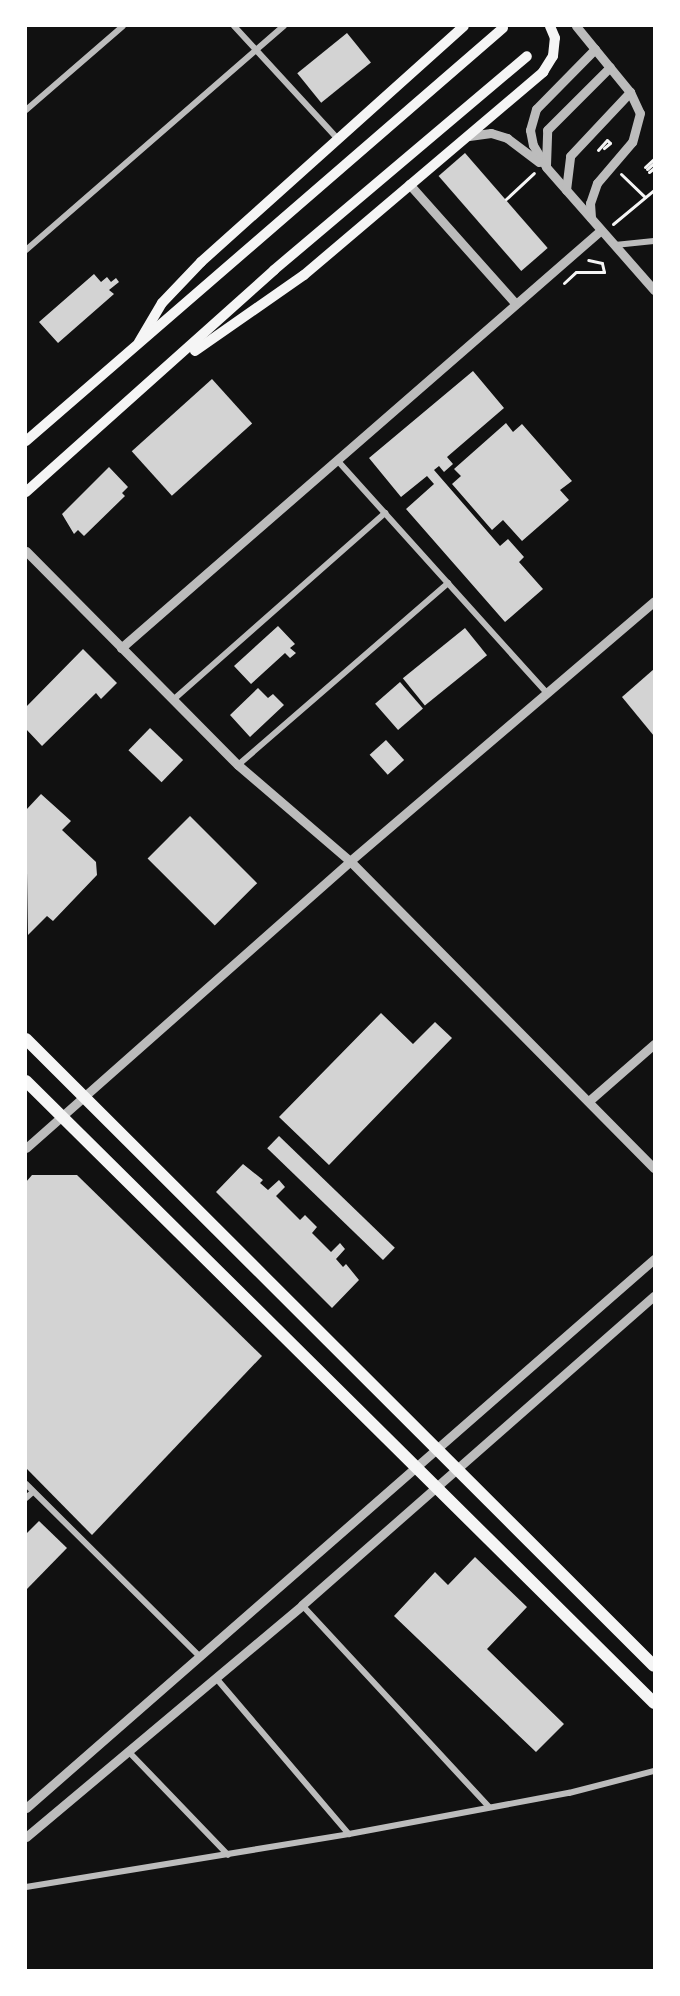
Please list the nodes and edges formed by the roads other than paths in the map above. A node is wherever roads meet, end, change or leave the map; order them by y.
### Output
1 (123, 26) edge
2 (234, 26) edge
3 (284, 26) edge
4 (464, 26) edge
5 (550, 26) edge
6 (576, 26) edge
7 (502, 28) dead end
8 (595, 49) junction
9 (256, 50) junction
10 (527, 56) dead end
11 (610, 67) junction
12 (630, 92) junction
13 (26, 110) edge
14 (464, 138) junction
15 (338, 139) junction
16 (546, 167) junction
17 (409, 184) junction
18 (566, 189) junction
19 (591, 218) junction
20 (601, 230) junction
21 (654, 241) edge
22 (615, 245) junction
23 (26, 250) edge
24 (654, 290) edge
25 (514, 303) junction
26 (135, 350) junction
27 (162, 373) junction
28 (26, 441) edge
29 (338, 460) junction
30 (26, 492) edge
31 (385, 513) junction
32 (26, 551) edge
33 (448, 583) junction
34 (654, 601) edge
35 (121, 648) junction
36 (547, 693) junction
37 (173, 700) junction
38 (238, 765) junction
39 (350, 861) junction
40 (26, 1039) edge
41 (654, 1044) edge
42 (26, 1081) edge
43 (85, 1097) junction
44 (590, 1100) junction
45 (61, 1117) junction
46 (26, 1148) edge
47 (654, 1168) edge
48 (654, 1259) edge
49 (654, 1296) edge
50 (436, 1451) junction
51 (416, 1467) junction
52 (455, 1469) junction
53 (26, 1484) edge
54 (436, 1486) junction
55 (33, 1492) junction
56 (26, 1498) edge
57 (302, 1605) junction
58 (200, 1657) junction
59 (654, 1666) edge
60 (216, 1678) junction
61 (654, 1703) edge
62 (128, 1751) junction
63 (654, 1771) edge
64 (489, 1807) junction
65 (26, 1808) edge
66 (349, 1834) junction
67 (26, 1837) edge
68 (228, 1855) junction
69 (26, 1887) edge

1 - 13 street
2 - 9 street
3 - 9 street
4 - 15 main road
5 - 14 main road
6 - 8 street
7 - 26 main road
8 - 11 street
8 - 16 street
9 - 15 street
9 - 23 street
10 - 27 main road
11 - 12 street
11 - 16 street
12 - 18 street
12 - 19 street
14 - 16 street
14 - 17 main road
15 - 26 main road
16 - 18 street
17 - 25 street
17 - 27 main road
18 - 19 street
19 - 20 street
20 - 22 street
20 - 25 street
21 - 22 street
22 - 24 street
25 - 29 street
26 - 28 main road
27 - 30 main road
29 - 31 street
29 - 35 street
31 - 33 street
31 - 37 street
32 - 35 street
33 - 36 street
33 - 38 street
34 - 36 street
35 - 37 street
36 - 39 street
37 - 38 street
38 - 39 street
39 - 43 street
39 - 44 street
40 - 43 main road
41 - 44 street
42 - 45 main road
43 - 45 street
43 - 50 main road
44 - 47 street
45 - 46 street
45 - 51 main road
48 - 50 street
49 - 52 street
50 - 51 street
50 - 52 main road
51 - 54 main road
51 - 58 street
52 - 54 street
52 - 59 main road
53 - 55 street
54 - 57 street
54 - 61 main road
55 - 56 street
55 - 58 street
57 - 60 street
57 - 64 street
58 - 65 street
60 - 62 street
60 - 66 street
62 - 67 street
62 - 68 street
63 - 64 street
64 - 66 street
66 - 68 street
68 - 69 street

